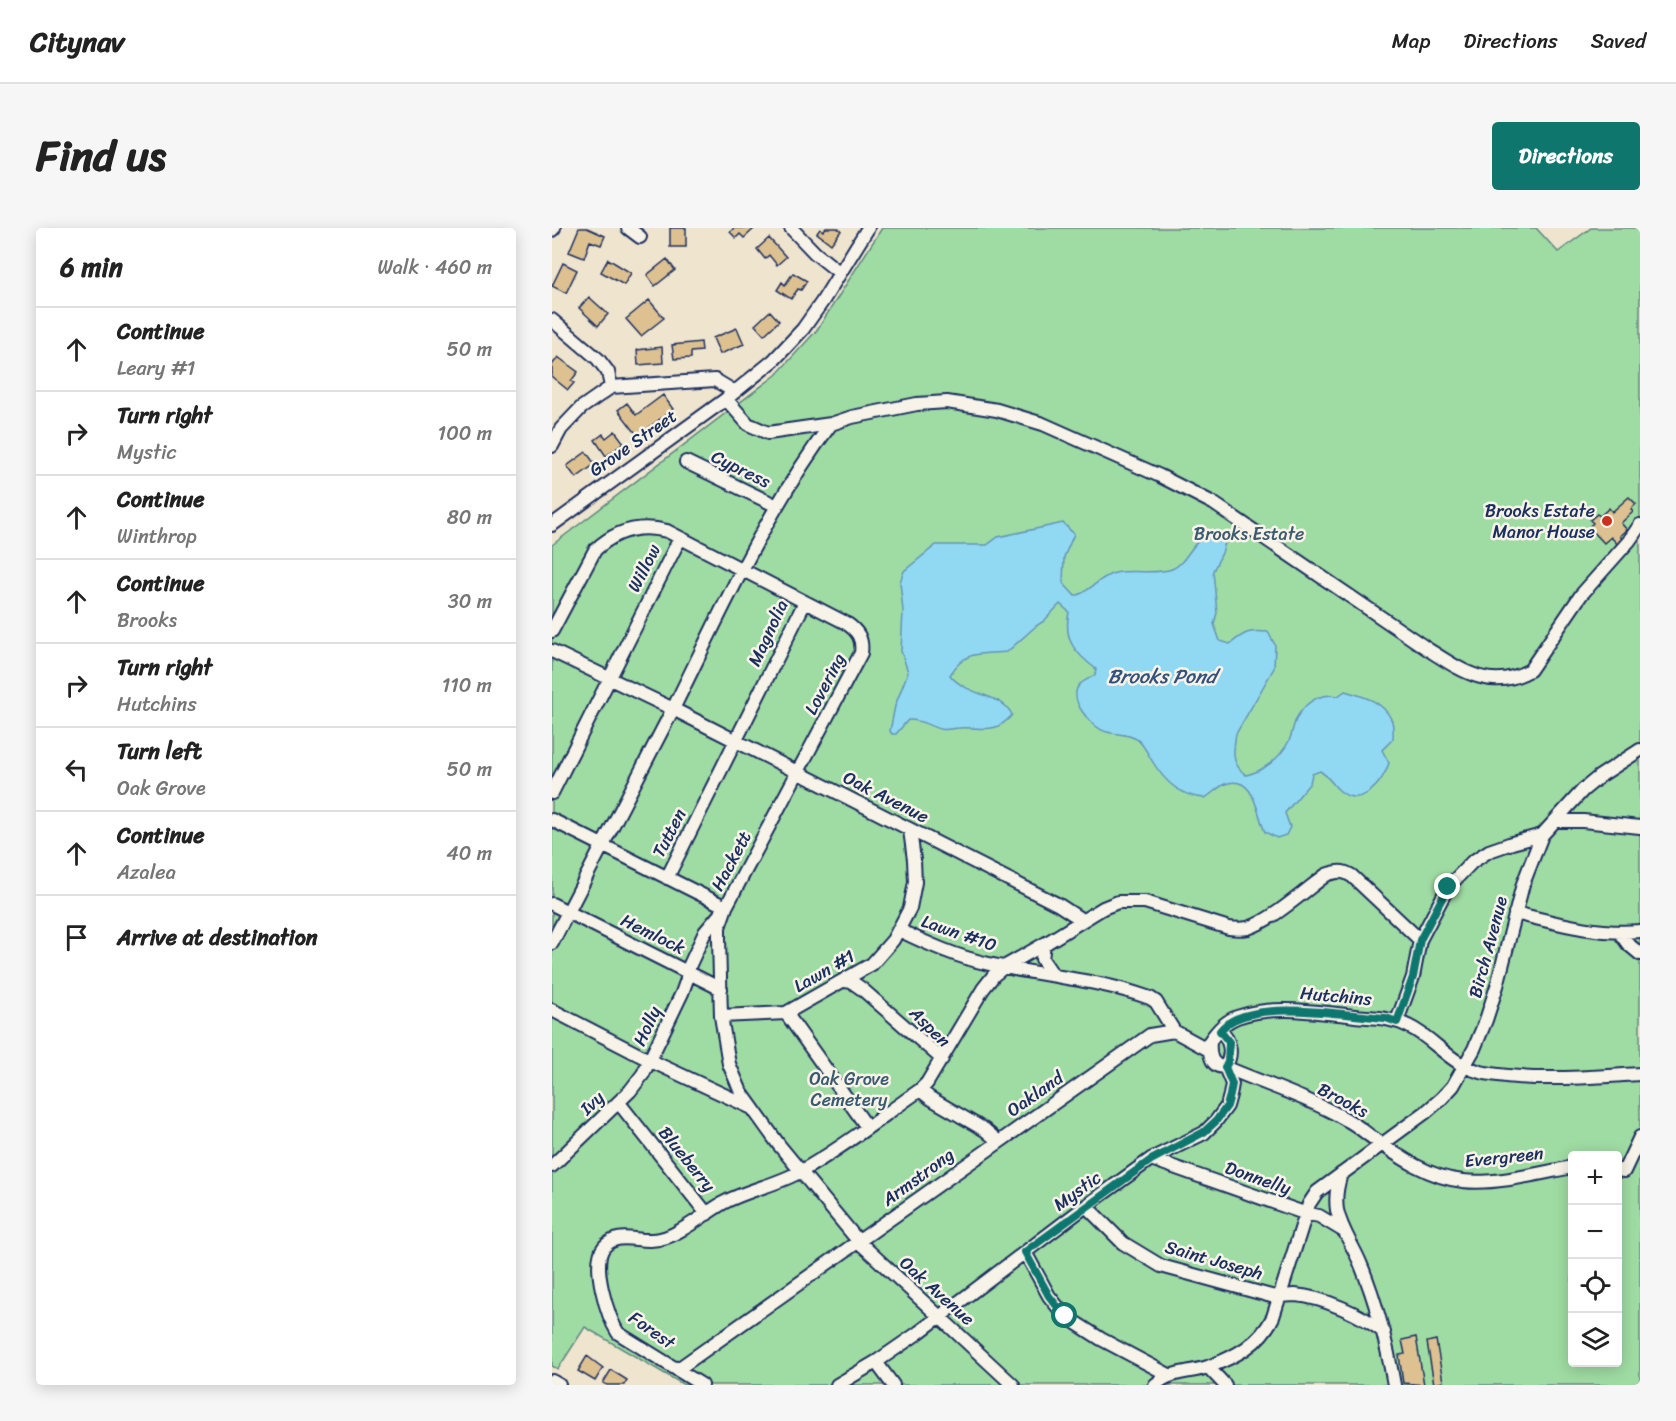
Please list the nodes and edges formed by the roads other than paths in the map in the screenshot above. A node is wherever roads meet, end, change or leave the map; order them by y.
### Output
1 (628, 228) edge
2 (792, 228) edge
3 (868, 228) edge
4 (640, 237) dead end
5 (840, 273) junction
6 (552, 320) edge
7 (611, 387) junction
8 (730, 395) junction
9 (831, 424) junction
10 (552, 446) edge
11 (690, 461) dead end
12 (777, 506) junction
13 (552, 525) edge
14 (1640, 525) edge
15 (680, 538) junction
16 (742, 571) junction
17 (805, 602) junction
18 (552, 631) edge
19 (552, 651) edge
20 (609, 677) junction
21 (673, 709) junction
22 (736, 740) junction
23 (1640, 750) edge
24 (799, 772) junction
25 (552, 793) edge
26 (552, 820) edge
27 (1555, 821) junction
28 (1640, 827) edge
29 (910, 830) junction
30 (1542, 835) junction
31 (601, 846) junction
32 (667, 878) junction
33 (552, 904) edge
34 (726, 908) junction
35 (567, 912) junction
36 (1515, 913) junction
37 (1082, 920) junction
38 (899, 930) junction
39 (1640, 931) edge
40 (1620, 933) junction
41 (1420, 940) junction
42 (552, 943) edge
43 (1044, 944) junction
44 (1640, 954) edge
45 (1004, 967) junction
46 (687, 971) junction
47 (1053, 975) junction
48 (845, 981) junction
49 (721, 989) junction
50 (552, 1010) edge
51 (786, 1013) junction
52 (721, 1016) junction
53 (1397, 1022) junction
54 (1174, 1031) junction
55 (1220, 1031) junction
56 (1209, 1050) junction
57 (942, 1059) junction
58 (651, 1061) junction
59 (1464, 1066) junction
60 (1225, 1067) junction
61 (1640, 1074) edge
62 (920, 1090) junction
63 (619, 1103) junction
64 (751, 1107) junction
65 (867, 1127) junction
66 (1640, 1137) edge
67 (999, 1142) junction
68 (1382, 1144) junction
69 (1151, 1160) junction
70 (552, 1166) edge
71 (1568, 1168) edge
72 (1622, 1168) edge
73 (801, 1172) junction
74 (1342, 1173) junction
75 (1086, 1206) junction
76 (1304, 1213) junction
77 (707, 1214) junction
78 (1344, 1230) junction
79 (858, 1242) junction
80 (1025, 1252) junction
81 (1279, 1297) junction
82 (939, 1317) junction
83 (1384, 1332) junction
84 (876, 1362) junction
85 (1208, 1366) junction
86 (678, 1369) junction
87 (1169, 1375) junction
88 (552, 1381) edge
89 (559, 1385) edge
90 (702, 1385) edge
91 (837, 1385) edge
92 (893, 1385) edge
93 (1013, 1385) edge
94 (1155, 1385) edge
95 (1225, 1385) edge
96 (1394, 1385) edge

1 - 4 street
2 - 5 street
3 - 5 street, Grove Street
5 - 8 street, Grove Street
6 - 7 street
7 - 8 street, Grove Street
7 - 10 street
8 - 9 street
8 - 13 street, Grove Street
9 - 12 street
9 - 14 street
11 - 12 street, Cypress
12 - 16 street
15 - 16 street, Willow
15 - 18 street
15 - 20 street, Willow
16 - 17 street, Magnolia
16 - 21 street
17 - 22 street, Magnolia
17 - 24 street, Lovering
19 - 20 street, Oak Avenue
20 - 21 street, Oak Avenue
20 - 25 street, Willow
21 - 22 street, Oak Avenue
21 - 31 street
22 - 24 street, Oak Avenue
22 - 32 street, Tutten
23 - 27 street
24 - 29 street, Oak Avenue
24 - 34 street, Hackett
26 - 31 street, Tutten
27 - 28 street
27 - 30 street
29 - 37 street, Oak Avenue
29 - 38 street, Lawn #1
30 - 36 street, Birch Avenue
30 - 41 street
31 - 32 street, Tutten
31 - 35 street
32 - 34 street, Hackett
33 - 35 street, Hemlock
34 - 46 street, Hemlock
34 - 49 street, Oak Avenue
35 - 42 street
35 - 46 street, Hemlock
36 - 40 street
36 - 59 street, Birch Avenue
37 - 41 street
37 - 43 street
38 - 45 street, Lawn #10
38 - 48 street, Lawn #1
39 - 40 street
40 - 44 street
41 - 53 street
43 - 45 street
43 - 47 street
45 - 47 street
45 - 57 street, Lawn #10
46 - 49 street
46 - 58 street, Holly
47 - 54 street
48 - 51 street, Lawn #1
48 - 57 street, Aspen
49 - 52 street, Oak Avenue
50 - 58 street, Holly
51 - 52 street, Lawn #1
51 - 65 street
52 - 64 street, Oak Avenue
53 - 55 street, Hutchins
53 - 59 street, Hutchins
54 - 56 street
54 - 67 street, Oakland
55 - 56 street, Hutchins
55 - 60 street
56 - 60 street
57 - 62 street, Aspen
58 - 63 street, Ivy
58 - 64 street
59 - 61 street, Hutchins
59 - 68 street
60 - 68 street, Brooks
60 - 69 street, Mystic
62 - 65 street, Aspen
62 - 67 street, Oakland
63 - 70 street, Ivy
63 - 77 street, Blueberry
64 - 73 street, Oak Avenue
65 - 73 street, Blueberry
66 - 72 street
67 - 79 street, Armstrong
68 - 71 street, Evergreen
68 - 74 street
69 - 75 street, Mystic
69 - 76 street, Donnelly
73 - 77 street, Blueberry
73 - 79 street, Oak Avenue
74 - 76 street
74 - 78 street
75 - 80 street, Mystic
75 - 81 street, Saint Joseph
76 - 78 street
76 - 81 street, Donnelly
77 - 86 street, Forest
78 - 83 street
79 - 82 street, Oak Avenue
79 - 86 street, Forest
80 - 82 street, Mystic
80 - 87 street
81 - 83 street, Saint Joseph
81 - 85 street, Donnelly
82 - 84 street, Mystic
82 - 93 street, Oak Avenue
83 - 96 street
84 - 91 street, Mystic
84 - 92 street
85 - 87 street, Donnelly
85 - 95 street
86 - 90 street
87 - 94 street
88 - 89 street

